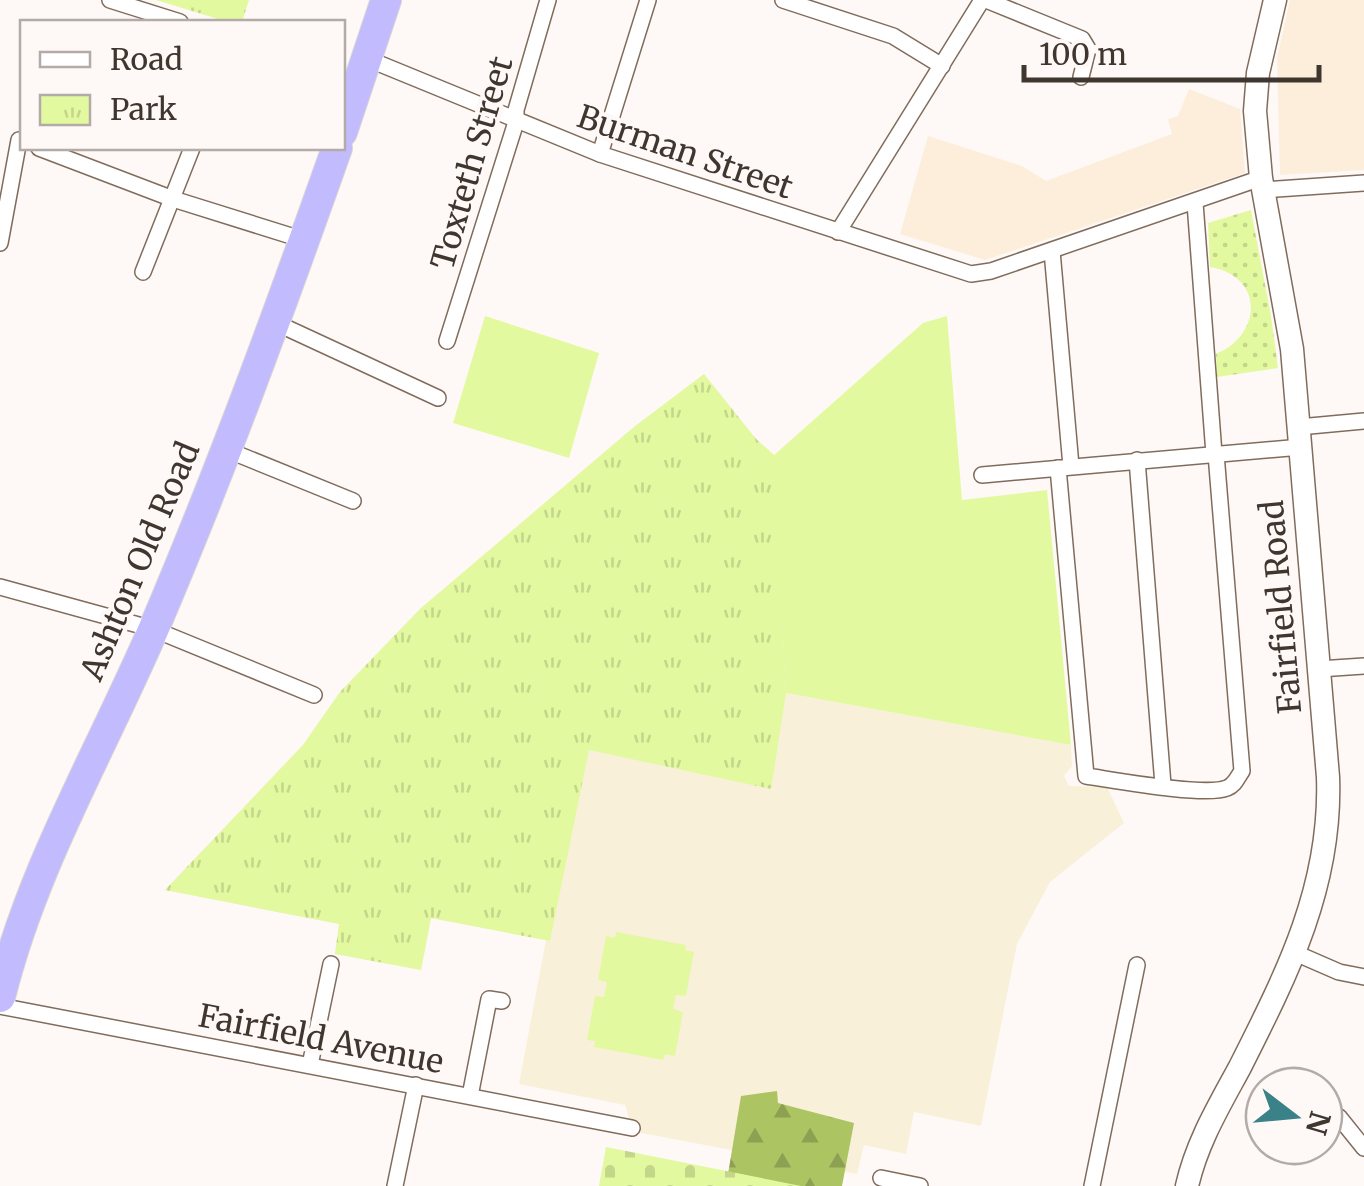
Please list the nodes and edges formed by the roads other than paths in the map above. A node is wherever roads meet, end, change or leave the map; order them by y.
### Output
1 (110, 0) edge
2 (386, 0) edge
3 (548, 0) edge
4 (648, 0) edge
5 (783, 0) edge
6 (984, 0) edge
7 (1275, 0) edge
8 (174, 20) edge
9 (368, 59) junction
10 (942, 66) junction
11 (1082, 77) dead end
12 (516, 122) junction
13 (345, 124) edge
14 (20, 145) edge
15 (44, 150) edge
16 (191, 150) edge
17 (336, 150) edge
18 (600, 154) junction
19 (1364, 182) edge
20 (1262, 184) junction
21 (174, 198) junction
22 (1195, 204) junction
23 (838, 232) junction
24 (304, 240) junction
25 (0, 242) edge
26 (1052, 251) junction
27 (143, 272) dead end
28 (274, 322) junction
29 (447, 341) dead end
30 (438, 398) dead end
31 (1364, 421) edge
32 (1300, 437) junction
33 (225, 448) junction
34 (1215, 454) junction
35 (1137, 460) junction
36 (1064, 467) junction
37 (982, 475) dead end
38 (353, 500) dead end
39 (0, 587) edge
40 (154, 628) junction
41 (1364, 666) edge
42 (1319, 669) junction
43 (314, 696) dead end
44 (1163, 786) junction
45 (1294, 952) junction
46 (4, 964) edge
47 (331, 964) dead end
48 (1137, 965) dead end
49 (1364, 977) edge
50 (0, 998) edge
51 (502, 1000) dead end
52 (0, 1006) edge
53 (310, 1064) junction
54 (416, 1085) junction
55 (470, 1096) junction
56 (1344, 1124) edge
57 (632, 1128) dead end
58 (1364, 1148) edge
59 (881, 1178) dead end
60 (395, 1186) edge
61 (920, 1186) edge
62 (1092, 1186) edge
63 (1187, 1186) edge

1 - 8 street
2 - 9 highway
3 - 12 street, Toxteth Street
4 - 18 street
5 - 10 street
6 - 10 street
6 - 11 street
7 - 20 street, Fairfield Road
9 - 12 street, Burman Street
9 - 13 highway
10 - 23 street
12 - 18 street, Burman Street
12 - 29 street, Toxteth Street
14 - 25 street
15 - 21 street
16 - 21 street
17 - 24 highway, Ashton Old Road
18 - 23 street, Burman Street
19 - 20 street
20 - 22 street
20 - 32 street, Fairfield Road
21 - 24 street
21 - 27 street
22 - 26 street
22 - 34 street
23 - 26 street, Burman Street
24 - 28 highway, Ashton Old Road
26 - 36 street
28 - 30 street
28 - 33 highway, Ashton Old Road
31 - 32 street
32 - 34 street
32 - 42 street, Fairfield Road
33 - 38 street
33 - 40 highway, Ashton Old Road
34 - 35 street
34 - 44 street
35 - 36 street
35 - 44 street
36 - 37 street
36 - 44 street
39 - 40 street
40 - 43 street
40 - 46 highway, Ashton Old Road
41 - 42 street
42 - 45 street, Fairfield Road
45 - 49 street
45 - 63 street, Fairfield Road
46 - 50 highway, Ashton Old Road
47 - 53 street
48 - 62 street
51 - 55 street
52 - 53 street, Fairfield Avenue
53 - 54 street, Fairfield Avenue
54 - 55 street, Fairfield Avenue
54 - 60 street
55 - 57 street, Fairfield Avenue
56 - 58 street
59 - 61 street

